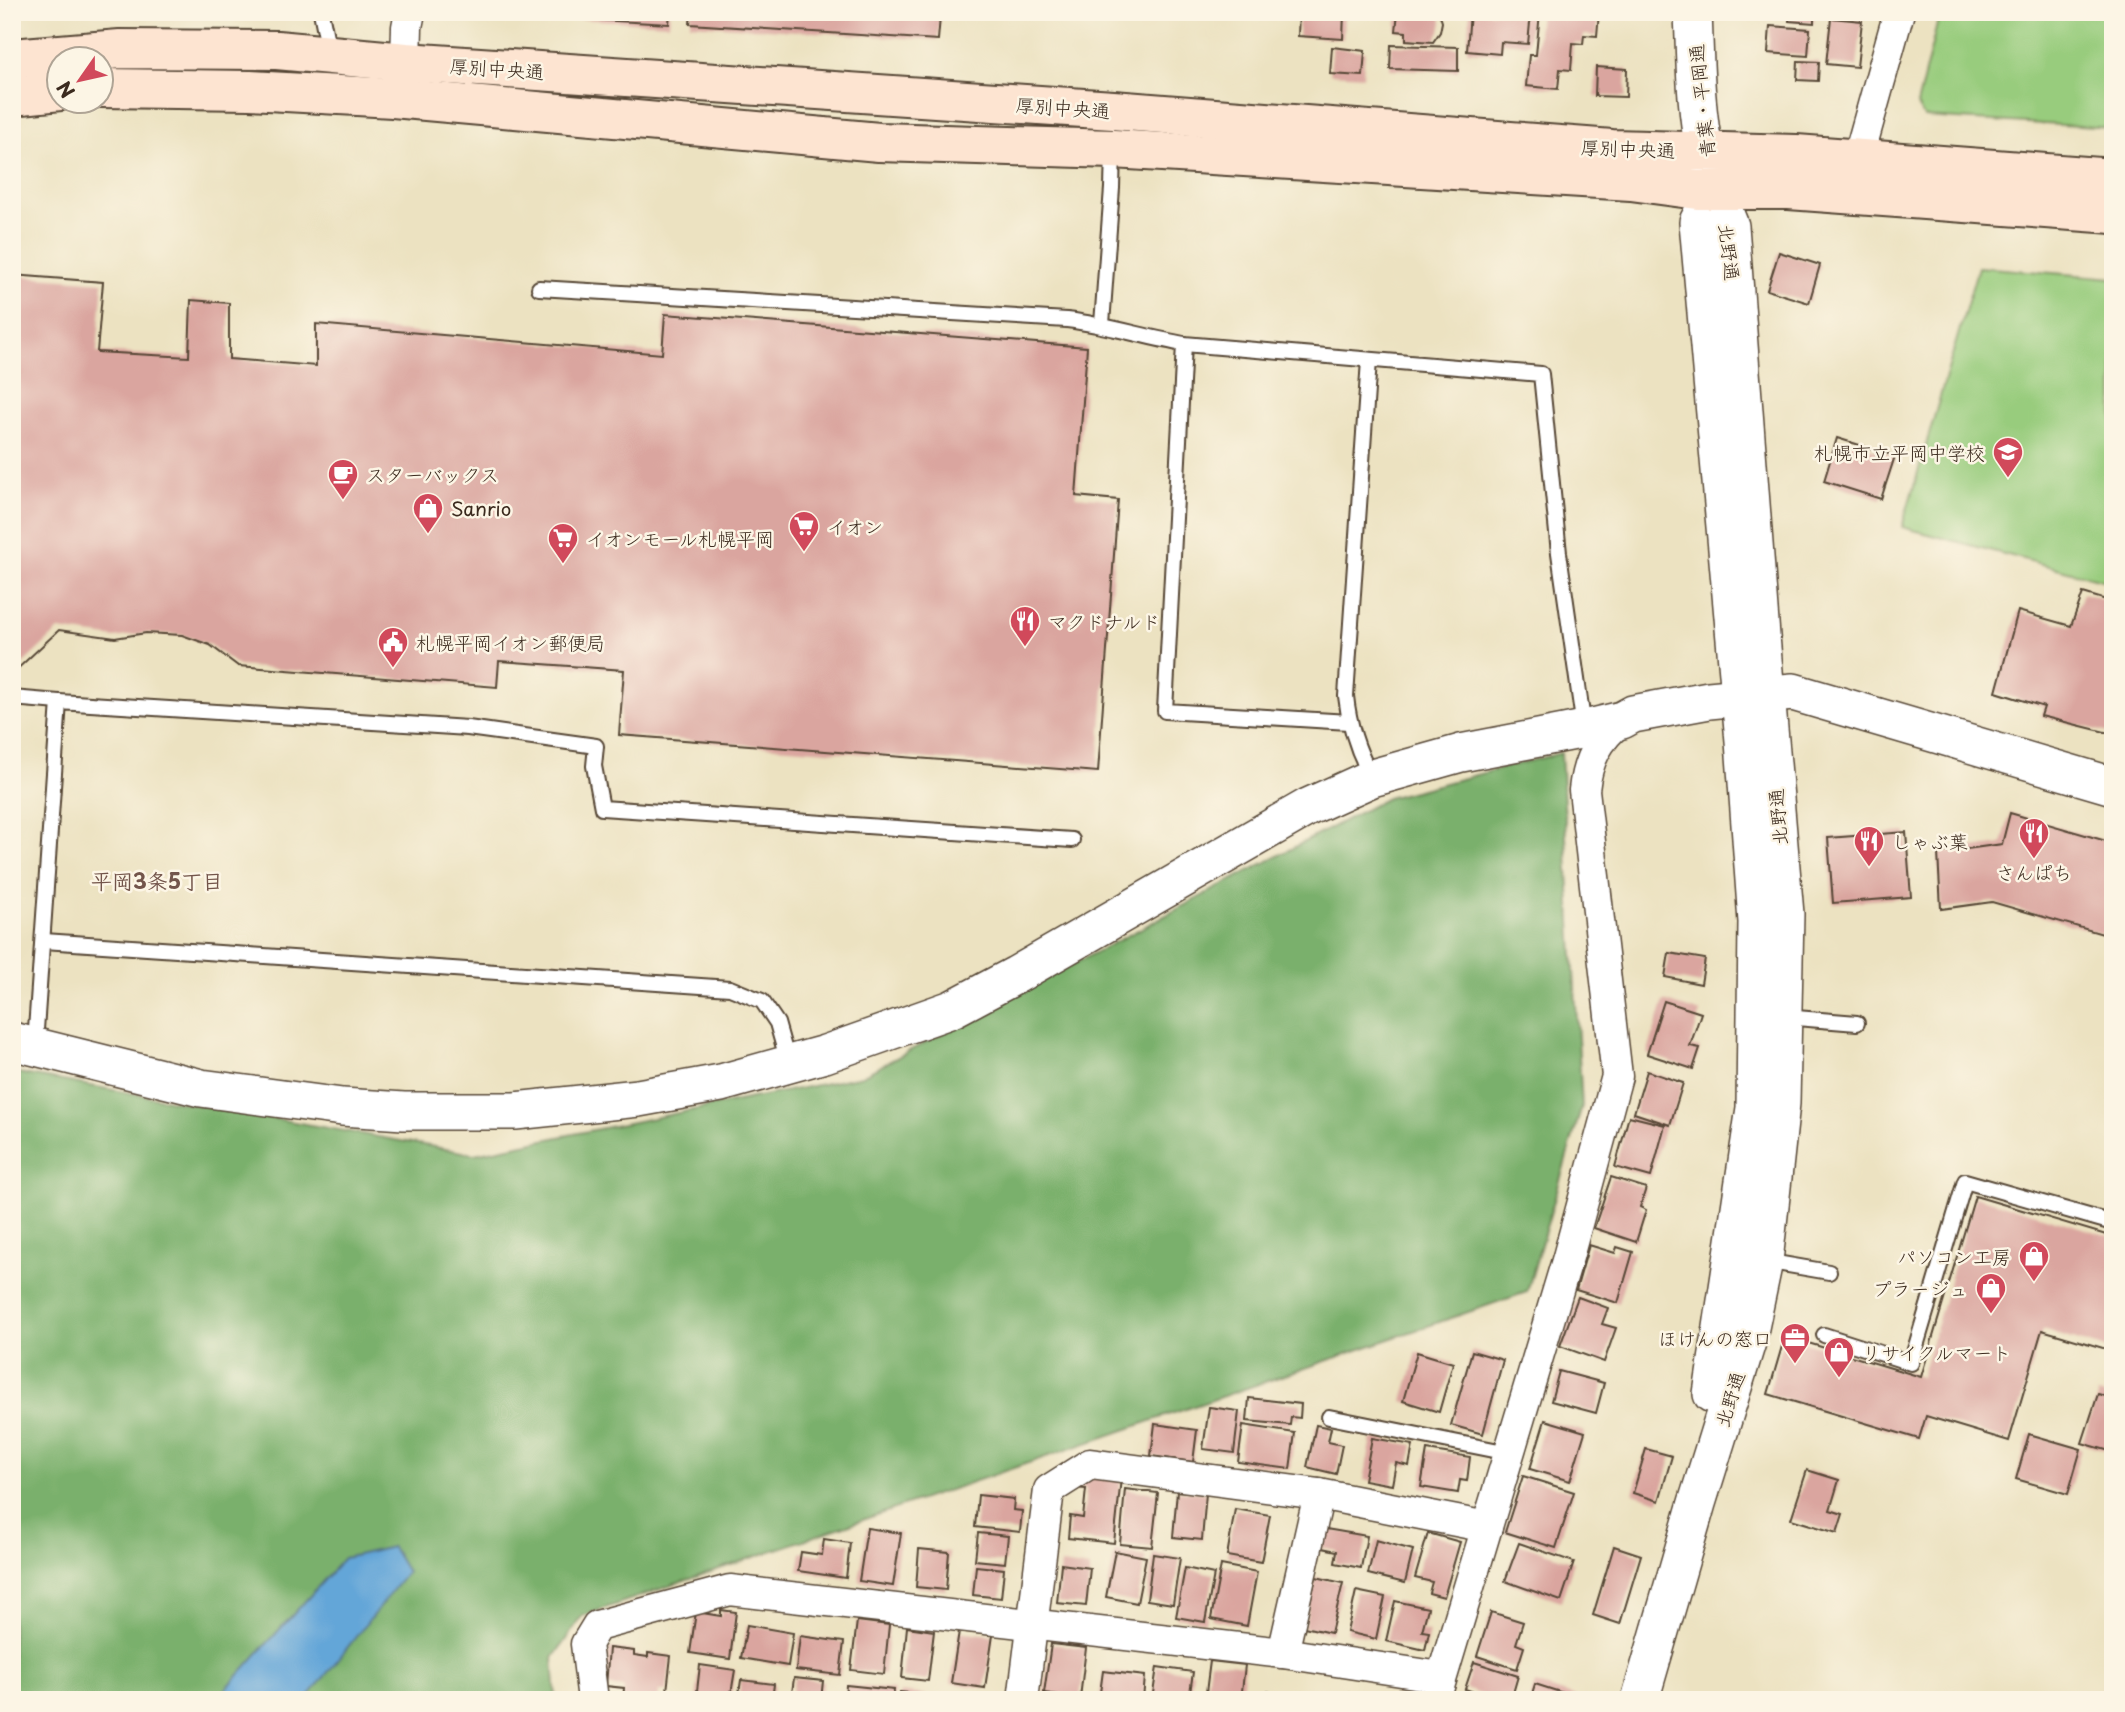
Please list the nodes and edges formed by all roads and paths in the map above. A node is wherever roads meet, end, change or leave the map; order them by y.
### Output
1 (321, 12) edge
2 (410, 12) edge
3 (1693, 12) edge
4 (1899, 12) edge
5 (329, 55) junction
6 (12, 58) edge
7 (407, 62) junction
8 (116, 88) edge
9 (46, 92) edge
10 (12, 96) edge
11 (1113, 130) junction
12 (1704, 151) junction
13 (1858, 159) junction
14 (2113, 178) edge
15 (1715, 190) junction
16 (2113, 214) edge
17 (540, 288) dead end
18 (1102, 324) junction
19 (1184, 344) junction
20 (1369, 360) junction
21 (1753, 696) junction
22 (12, 698) edge
23 (58, 702) junction
24 (1622, 720) junction
25 (1349, 722) junction
26 (1585, 729) junction
27 (1372, 778) junction
28 (2113, 786) edge
29 (1072, 840) dead end
30 (44, 941) junction
31 (1782, 1017) junction
32 (1857, 1023) dead end
33 (24, 1043) edge
34 (789, 1064) junction
35 (2113, 1223) edge
36 (1764, 1261) junction
37 (1829, 1272) dead end
38 (1824, 1335) dead end
39 (1329, 1417) dead end
40 (1509, 1453) junction
41 (1319, 1494) junction
42 (1697, 1503) junction
43 (1487, 1527) junction
44 (1031, 1624) junction
45 (1283, 1653) junction
46 (1438, 1689) edge
47 (593, 1700) edge
48 (1023, 1700) edge
49 (1640, 1700) edge

1 - 5 lane
2 - 7 street
3 - 12 street, 青葉・平岡通
4 - 13 street
5 - 6 main road, 厚別中央通
5 - 7 main road, 厚別中央通
7 - 11 main road, 厚別中央通
8 - 11 main road, 厚別中央通
9 - 10 main road
11 - 12 main road, 厚別中央通
11 - 15 main road, 厚別中央通
11 - 18 lane
12 - 13 main road, 厚別中央通
12 - 15 street, 青葉・平岡通
13 - 14 main road, 厚別中央通
15 - 16 main road, 厚別中央通
15 - 21 street, 北野通
17 - 18 lane
18 - 19 lane
19 - 20 lane
19 - 25 lane
20 - 25 lane
20 - 26 lane
21 - 24 street
21 - 28 street
21 - 31 street, 北野通
21 - 42 street, 北野通
22 - 23 lane
23 - 29 lane
23 - 30 lane
24 - 26 street
24 - 40 street
25 - 27 lane
26 - 27 street
27 - 34 street
30 - 33 lane
30 - 34 lane
31 - 32 lane
31 - 36 street, 北野通
33 - 34 street
35 - 38 lane
36 - 37 lane
36 - 42 street, 北野通
39 - 40 lane
40 - 43 street
41 - 43 street
41 - 44 street
41 - 45 street
42 - 49 street, 北野通
43 - 46 street
44 - 45 street
44 - 47 street
44 - 48 street
45 - 46 street

